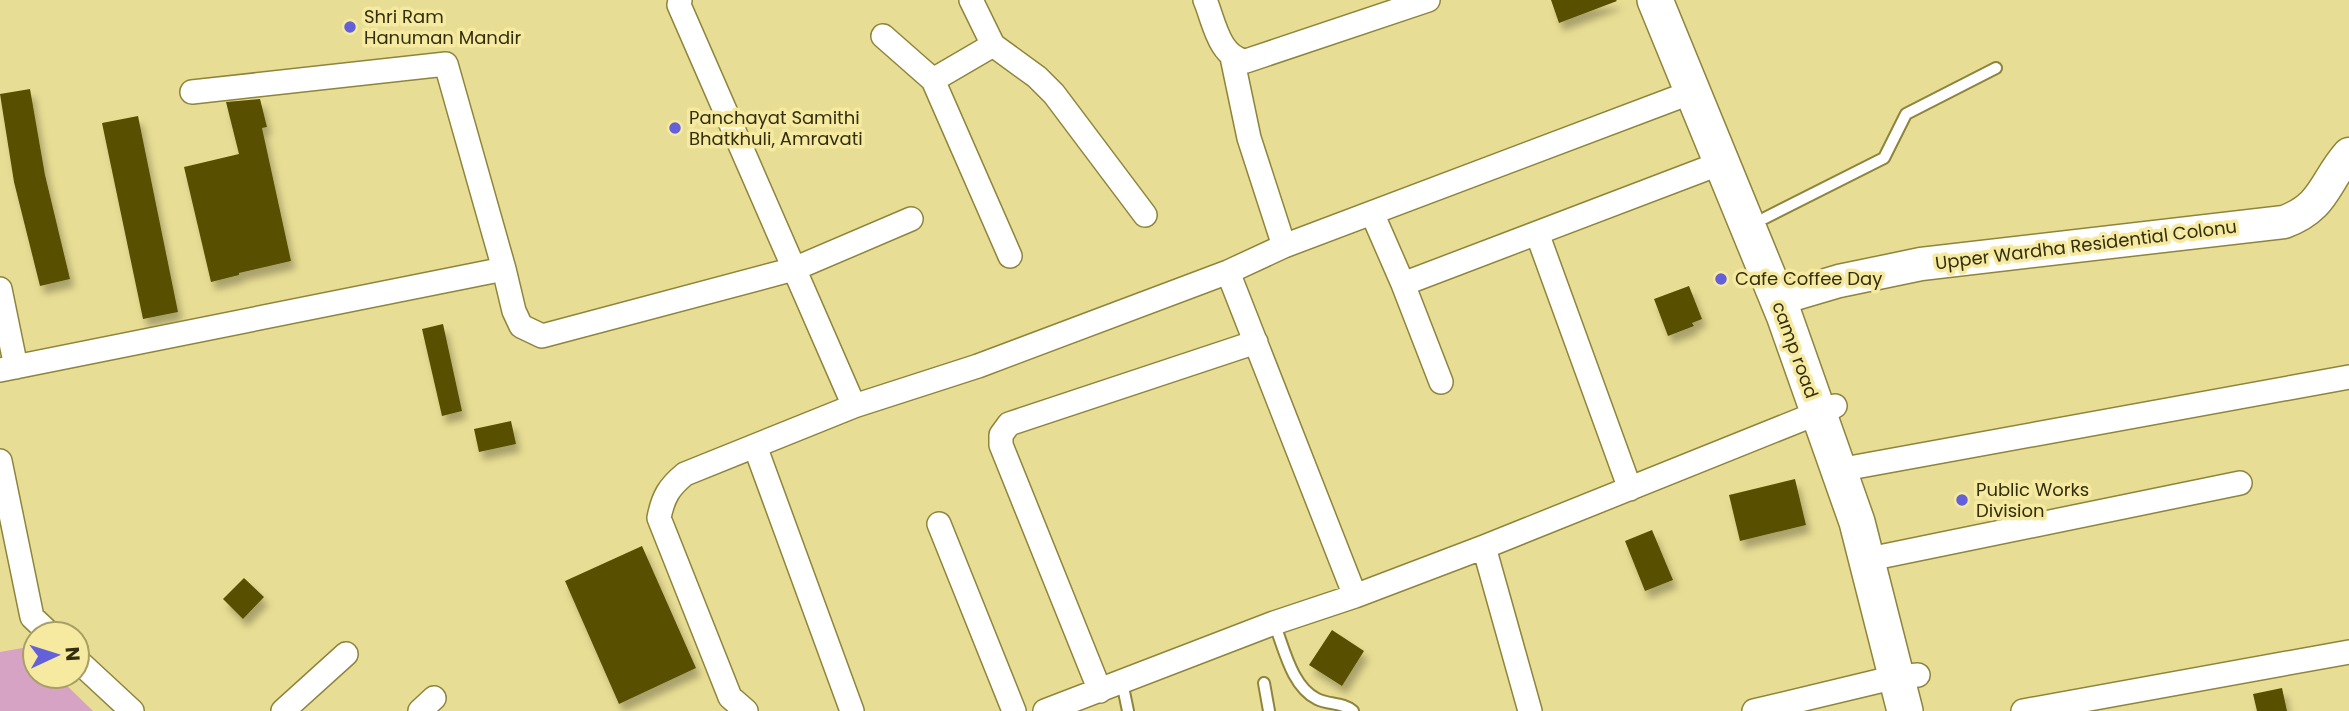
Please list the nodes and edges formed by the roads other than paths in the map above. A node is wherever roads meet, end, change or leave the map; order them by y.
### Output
1 (680, 0) edge
2 (971, 0) edge
3 (1205, 0) edge
4 (1428, 0) edge
5 (1655, 0) edge
6 (1679, 0) edge
7 (883, 36) dead end
8 (993, 45) junction
9 (1232, 57) junction
10 (1996, 68) dead end
11 (933, 80) junction
12 (192, 92) dead end
13 (1692, 92) junction
14 (2349, 154) edge
15 (1721, 163) junction
16 (1372, 213) junction
17 (1145, 215) dead end
18 (1765, 218) junction
19 (911, 219) dead end
20 (1537, 233) junction
21 (1284, 246) junction
22 (1010, 256) dead end
23 (504, 269) junction
24 (794, 269) junction
25 (1228, 272) junction
26 (1403, 284) junction
27 (0, 289) edge
28 (1795, 294) junction
29 (1256, 342) junction
30 (8, 369) edge
31 (2349, 377) edge
32 (1441, 382) dead end
33 (854, 406) junction
34 (1827, 410) junction
35 (755, 446) junction
36 (0, 461) edge
37 (1856, 467) junction
38 (2240, 483) dead end
39 (1630, 489) junction
40 (939, 524) dead end
41 (1484, 547) junction
42 (1884, 556) junction
43 (1355, 596) junction
44 (35, 620) edge
45 (1275, 623) junction
46 (2349, 652) edge
47 (346, 654) dead end
48 (91, 673) edge
49 (1907, 676) junction
50 (1122, 682) junction
51 (1264, 683) dead end
52 (1100, 691) junction
53 (731, 706) edge
54 (132, 711) edge
55 (283, 711) edge
56 (852, 711) edge
57 (1014, 711) edge
58 (1045, 711) edge
59 (1128, 711) edge
60 (1269, 711) edge
61 (1353, 711) edge
62 (1530, 711) edge
63 (1754, 711) edge
64 (1905, 711) edge
65 (1928, 711) edge
66 (2023, 711) edge

1 - 24 street
2 - 8 street
3 - 9 street
4 - 9 street
5 - 13 main road, camp road
6 - 18 main road, camp road
7 - 11 street
8 - 11 street
8 - 17 street
9 - 21 street
10 - 18 lane
11 - 22 street
12 - 23 street
13 - 15 main road, camp road
13 - 16 street
14 - 28 street, Upper Wardha Residential Colonu
15 - 20 street
15 - 34 main road, camp road
16 - 21 street
16 - 26 street
18 - 28 main road, camp road
19 - 24 street
20 - 26 street
20 - 39 street
21 - 25 street
23 - 24 street
23 - 30 street
24 - 33 street
25 - 29 street
25 - 33 street
26 - 32 street
27 - 30 street
28 - 34 main road, camp road
29 - 43 street
29 - 52 street
31 - 37 street
33 - 35 street
34 - 37 main road, camp road
34 - 39 street
34 - 49 main road, camp road
35 - 53 street
35 - 56 street
36 - 44 street
37 - 42 main road, camp road
38 - 42 street
39 - 41 street
40 - 57 street
41 - 43 street
41 - 62 street
42 - 49 main road, camp road
43 - 45 street
45 - 50 street
45 - 61 lane
46 - 66 street
47 - 55 street
48 - 54 street
49 - 63 street
49 - 64 main road, camp road
49 - 65 main road, camp road
50 - 52 street
50 - 59 lane
51 - 60 lane
52 - 58 street

